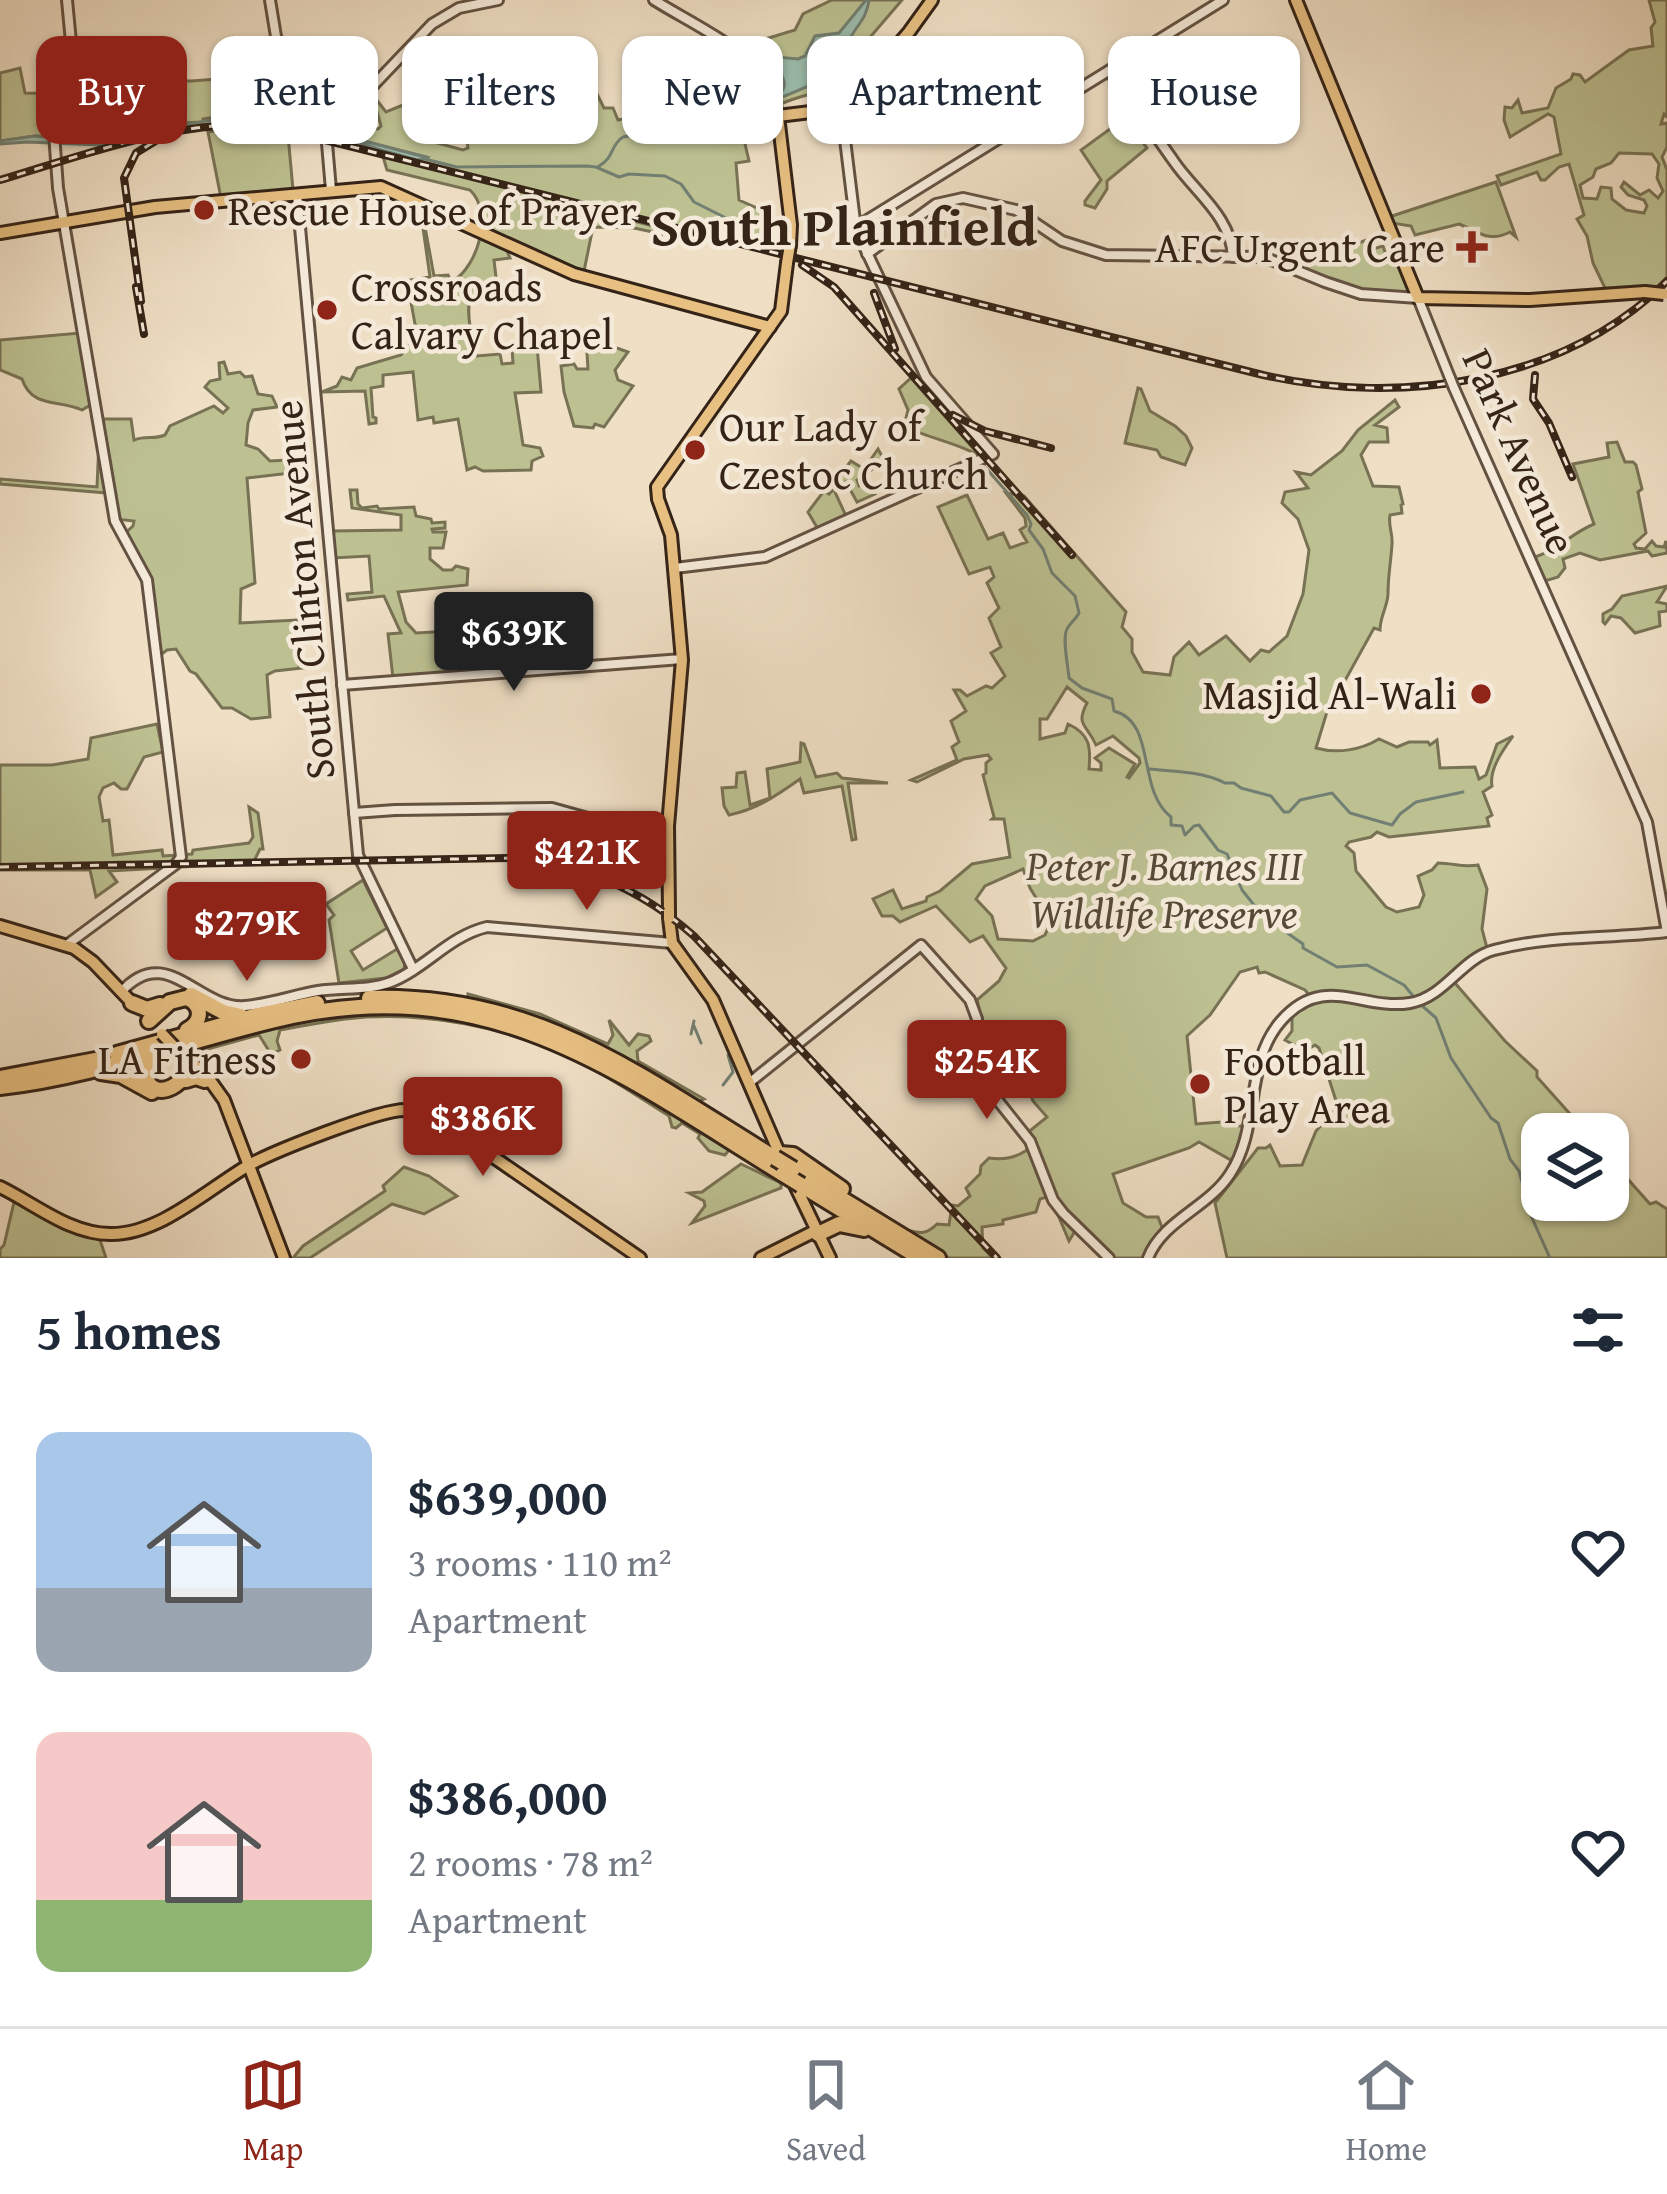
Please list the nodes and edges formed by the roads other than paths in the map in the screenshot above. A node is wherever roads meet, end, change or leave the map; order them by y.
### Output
1 (67, 0) edge
2 (270, 0) edge
3 (498, 0) edge
4 (655, 0) edge
5 (932, 0) edge
6 (1223, 0) edge
7 (1296, 0) edge
8 (276, 36) edge
9 (711, 36) edge
10 (904, 36) edge
11 (1165, 36) edge
12 (1108, 72) edge
13 (378, 81) edge
14 (327, 144) edge
15 (781, 144) edge
16 (846, 144) edge
17 (1164, 144) edge
18 (331, 190) junction
19 (297, 193) junction
20 (63, 222) junction
21 (856, 227) junction
22 (0, 233) edge
23 (867, 254) junction
24 (1233, 257) junction
25 (1666, 295) edge
26 (1418, 298) junction
27 (770, 327) junction
28 (679, 571) junction
29 (682, 659) junction
30 (342, 685) junction
31 (354, 813) junction
32 (668, 828) junction
33 (668, 846) junction
34 (679, 858) dead end
35 (1665, 912) edge
36 (669, 918) junction
37 (0, 926) edge
38 (1667, 932) edge
39 (1640, 933) junction
40 (73, 940) junction
41 (658, 941) junction
42 (672, 943) junction
43 (413, 970) junction
44 (126, 997) junction
45 (162, 1007) junction
46 (258, 1016) junction
47 (153, 1030) junction
48 (198, 1042) junction
49 (192, 1071) junction
50 (81, 1073) junction
51 (0, 1078) edge
52 (750, 1078) junction
53 (0, 1087) edge
54 (442, 1120) junction
55 (777, 1156) junction
56 (246, 1162) junction
57 (788, 1171) junction
58 (0, 1185) edge
59 (897, 1233) junction
60 (819, 1237) edge
61 (282, 1258) edge
62 (643, 1258) edge
63 (765, 1258) edge
64 (917, 1258) edge
65 (938, 1258) edge
66 (1109, 1258) edge
67 (1148, 1258) edge

1 - 20 street
2 - 8 street
3 - 13 street
4 - 9 street
5 - 10 main road
6 - 11 street
7 - 26 main road, Park Avenue
12 - 21 street
14 - 18 street
15 - 27 main road, bridge
16 - 21 street
17 - 24 street
18 - 19 main road
18 - 27 main road
19 - 20 main road
19 - 30 street, South Clinton Avenue
20 - 22 main road
20 - 40 street
21 - 23 street
23 - 24 street
23 - 28 street
24 - 26 street
25 - 26 main road, bridge
26 - 35 street, Park Avenue
27 - 28 main road
28 - 29 main road
29 - 30 street
29 - 32 main road
30 - 31 street, South Clinton Avenue
31 - 32 street
31 - 43 street, South Clinton Avenue
32 - 33 main road
33 - 34 main road
33 - 36 main road
35 - 38 street, Park Avenue
35 - 39 street
36 - 41 main road
36 - 42 main road
37 - 40 main road
38 - 39 street
39 - 67 street
40 - 44 main road
41 - 42 street
41 - 43 street
42 - 52 main road
43 - 44 street
44 - 45 highway
44 - 47 main road
45 - 46 highway
45 - 47 highway
45 - 47 highway
46 - 47 highway
46 - 55 highway
47 - 49 main road, bridge
47 - 51 highway
48 - 49 highway
48 - 50 highway
48 - 57 highway
49 - 50 highway
49 - 56 main road
50 - 53 highway
52 - 55 main road
52 - 66 street
54 - 56 main road
54 - 56 main road
54 - 62 main road
55 - 57 highway, bridge
55 - 59 highway
55 - 60 main road
56 - 58 main road
56 - 61 main road
57 - 59 highway
57 - 64 highway, bridge
59 - 65 highway
60 - 63 main road
60 - 64 highway

